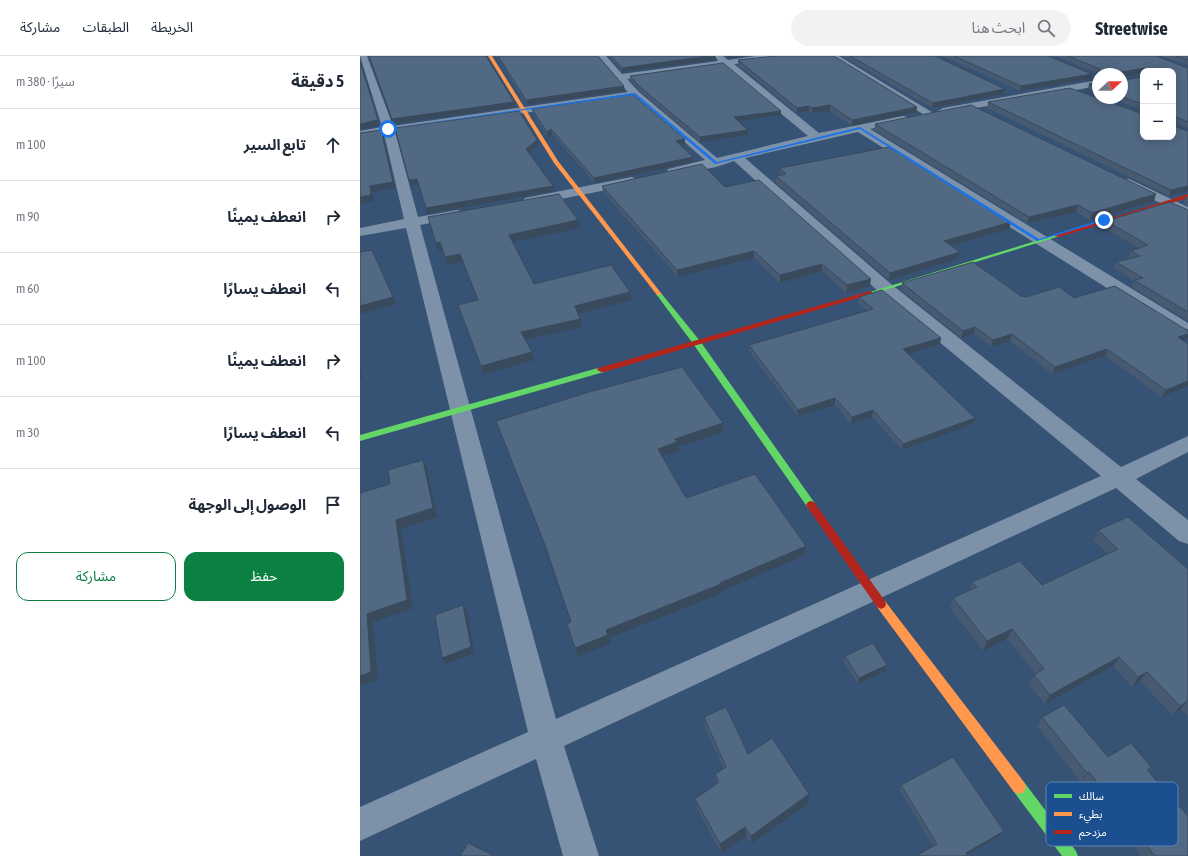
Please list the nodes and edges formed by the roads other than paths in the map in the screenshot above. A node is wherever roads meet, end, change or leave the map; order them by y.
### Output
1 (363, 56) edge
2 (490, 56) edge
3 (601, 56) edge
4 (777, 56) edge
5 (833, 56) edge
6 (722, 59) edge
7 (618, 77) junction
8 (1092, 80) edge
9 (1070, 88) junction
10 (1005, 90) edge
11 (635, 94) junction
12 (1019, 96) junction
13 (1092, 96) edge
14 (972, 106) junction
15 (523, 109) junction
16 (930, 114) junction
17 (993, 116) edge
18 (860, 128) junction
19 (388, 129) junction
20 (360, 134) edge
21 (817, 137) junction
22 (738, 158) junction
23 (716, 163) junction
24 (663, 174) edge
25 (1118, 178) edge
26 (641, 179) edge
27 (580, 192) junction
28 (1188, 196) edge
29 (1167, 202) junction
30 (519, 203) edge
31 (473, 211) edge
32 (1188, 212) edge
33 (411, 223) junction
34 (360, 232) edge
35 (1039, 240) junction
36 (885, 288) junction
37 (1188, 331) edge
38 (697, 343) junction
39 (460, 408) junction
40 (360, 438) edge
41 (1188, 443) edge
42 (1120, 477) junction
43 (1188, 534) edge
44 (871, 591) junction
45 (546, 740) junction
46 (1046, 823) edge
47 (360, 824) edge
48 (1063, 846) edge
49 (582, 856) edge
50 (1071, 856) edge

1 - 19 street
2 - 15 street
3 - 7 street
4 - 6 street
5 - 16 street
6 - 7 street
6 - 21 street
7 - 11 street
8 - 9 street
9 - 12 street
9 - 13 street
10 - 12 street
11 - 15 street
11 - 23 street
12 - 14 street
14 - 16 street
14 - 17 street
15 - 19 street
15 - 27 street
16 - 18 street
18 - 21 street
18 - 35 street
19 - 20 street
19 - 33 street
21 - 22 street
22 - 23 street
22 - 36 street
23 - 24 street
25 - 29 street
26 - 27 street
27 - 30 street
27 - 38 street
28 - 29 street
29 - 32 street
29 - 35 street
31 - 33 street
33 - 34 street
33 - 39 street
35 - 36 street
35 - 37 street
36 - 38 street
36 - 42 street
38 - 39 street
38 - 44 street
39 - 40 street
39 - 45 street
41 - 42 street
42 - 43 street
42 - 44 street
44 - 45 street
44 - 46 street
45 - 47 street
45 - 49 street
48 - 50 street

